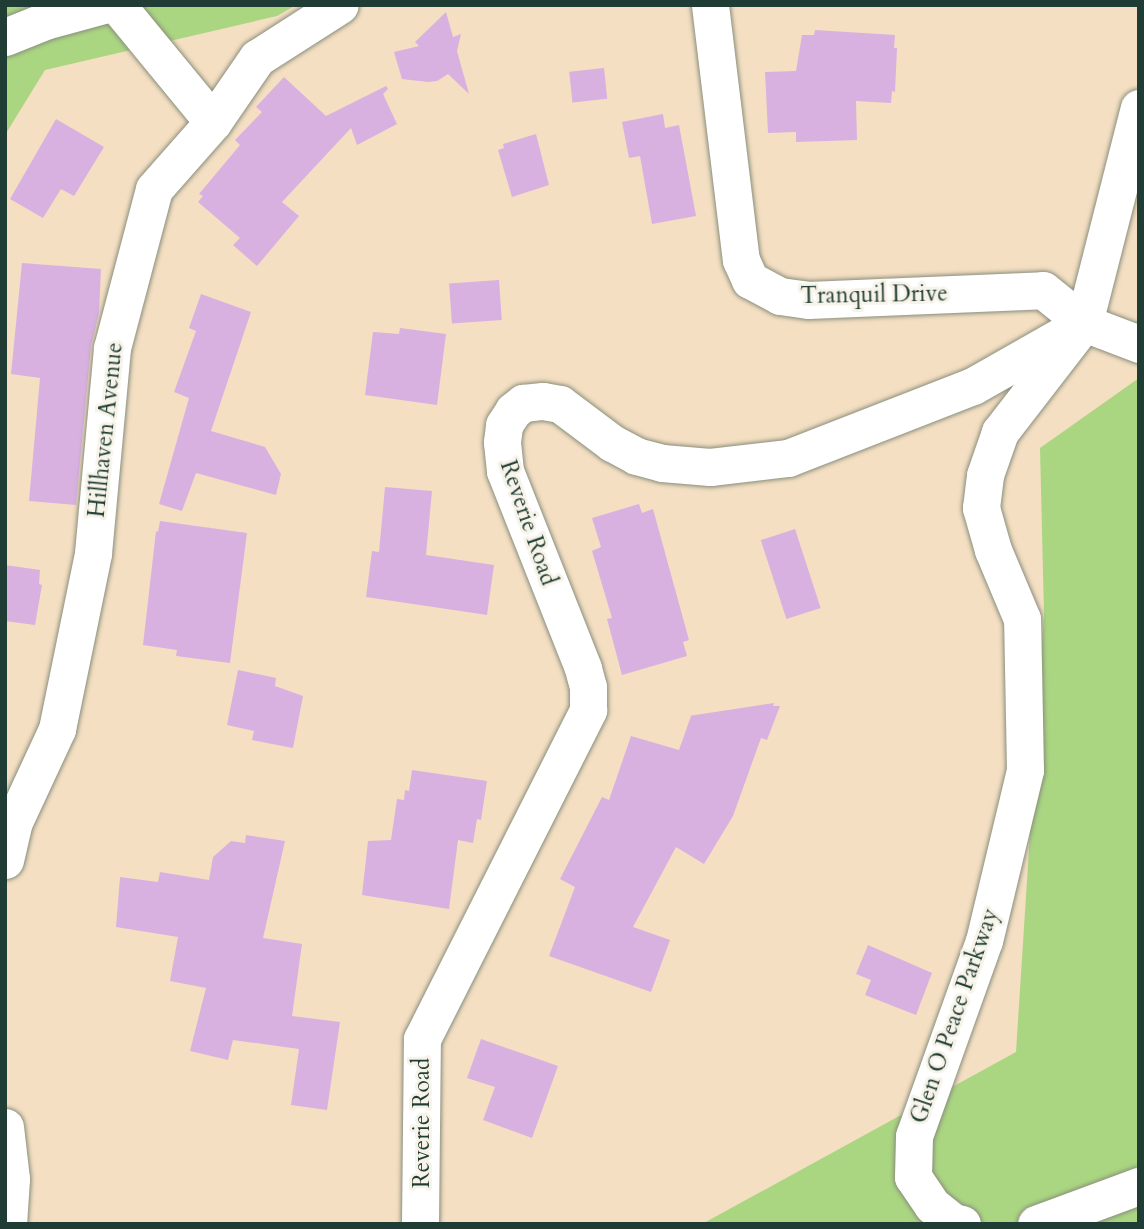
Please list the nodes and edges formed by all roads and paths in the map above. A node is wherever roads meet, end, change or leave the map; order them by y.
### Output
1 (103, 5) edge
2 (117, 5) edge
3 (340, 5) edge
4 (710, 5) edge
5 (5, 37) edge
6 (1139, 108) edge
7 (213, 122) junction
8 (1084, 323) junction
9 (1139, 344) edge
10 (5, 860) edge
11 (5, 1127) edge
12 (1139, 1186) edge
13 (8, 1224) edge
14 (420, 1224) edge
15 (961, 1224) edge
16 (1036, 1224) edge

1 - 5 street
2 - 7 street
3 - 7 street
4 - 8 street, Tranquil Drive
6 - 8 street
7 - 10 street, Hillhaven Avenue
8 - 9 street, Tranquil Drive
8 - 14 street, Reverie Road
8 - 15 street, Glen O Peace Parkway
11 - 13 street
12 - 16 street

